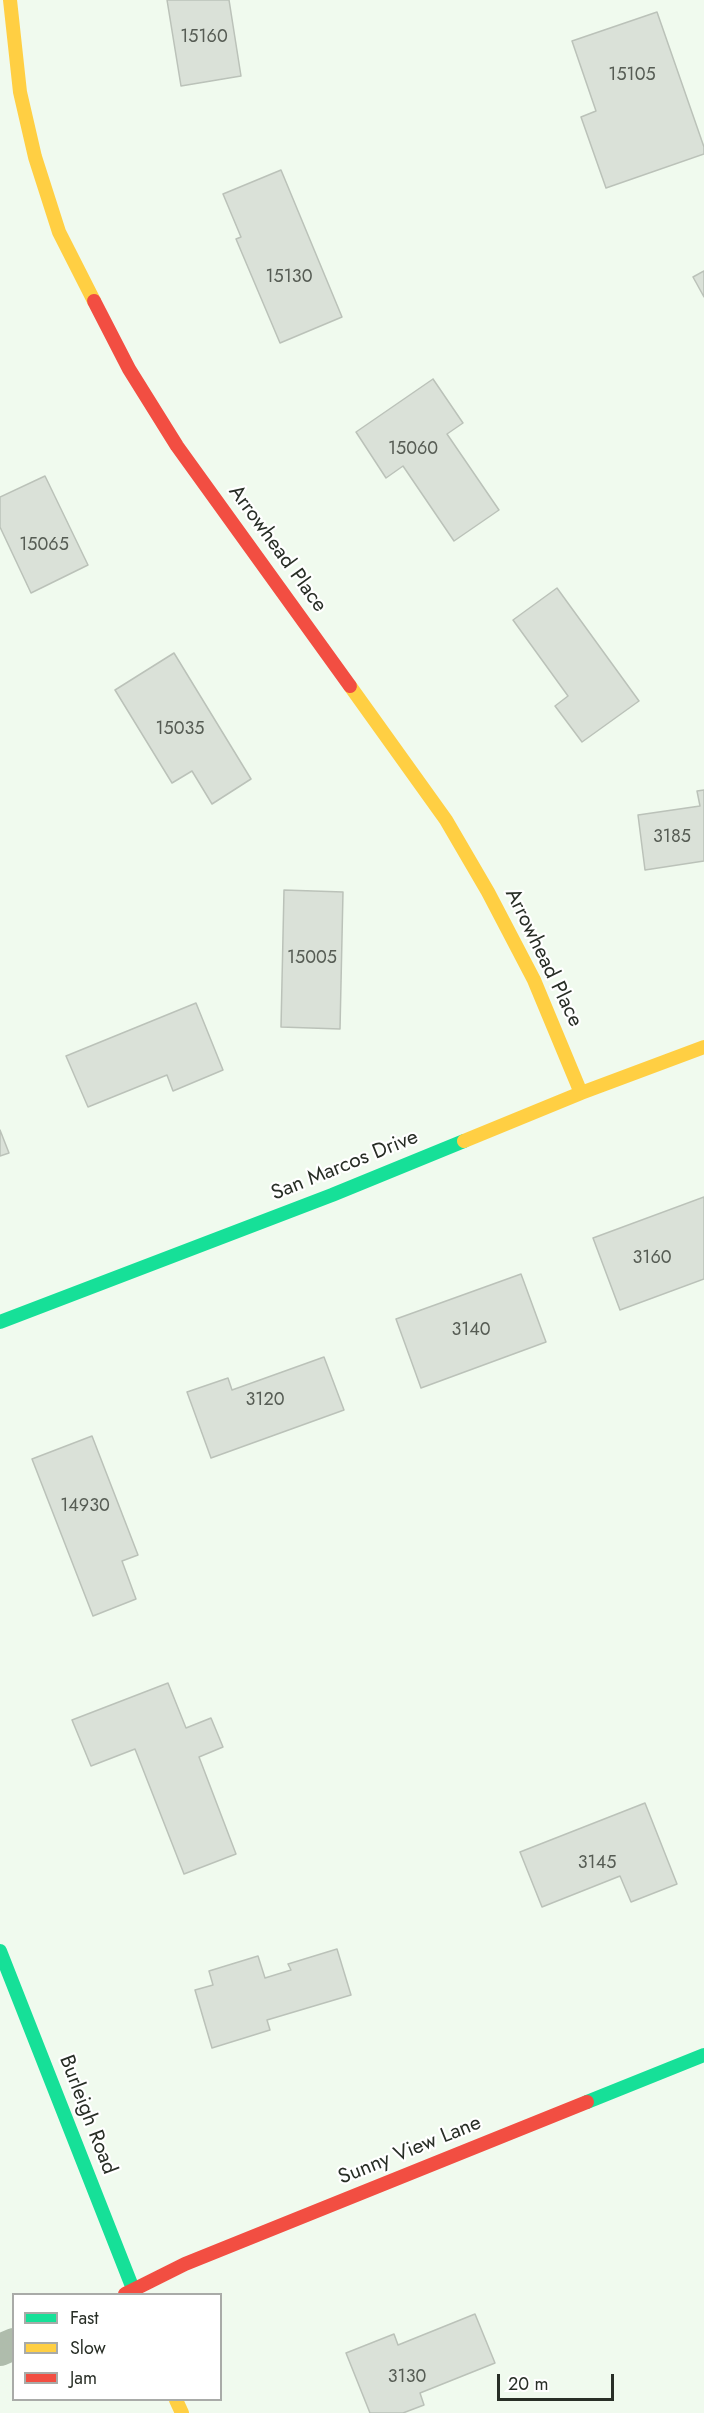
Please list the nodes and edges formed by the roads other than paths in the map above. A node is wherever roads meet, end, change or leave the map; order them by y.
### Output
1 (10, 0) edge
2 (704, 1047) edge
3 (581, 1093) junction
4 (0, 1322) edge
5 (0, 1951) edge
6 (704, 2055) edge
7 (131, 2293) edge

1 - 3 street, Arrowhead Place
2 - 3 street, San Marcos Drive
3 - 4 street, San Marcos Drive
5 - 7 street, Burleigh Road
6 - 7 street, Sunny View Lane

